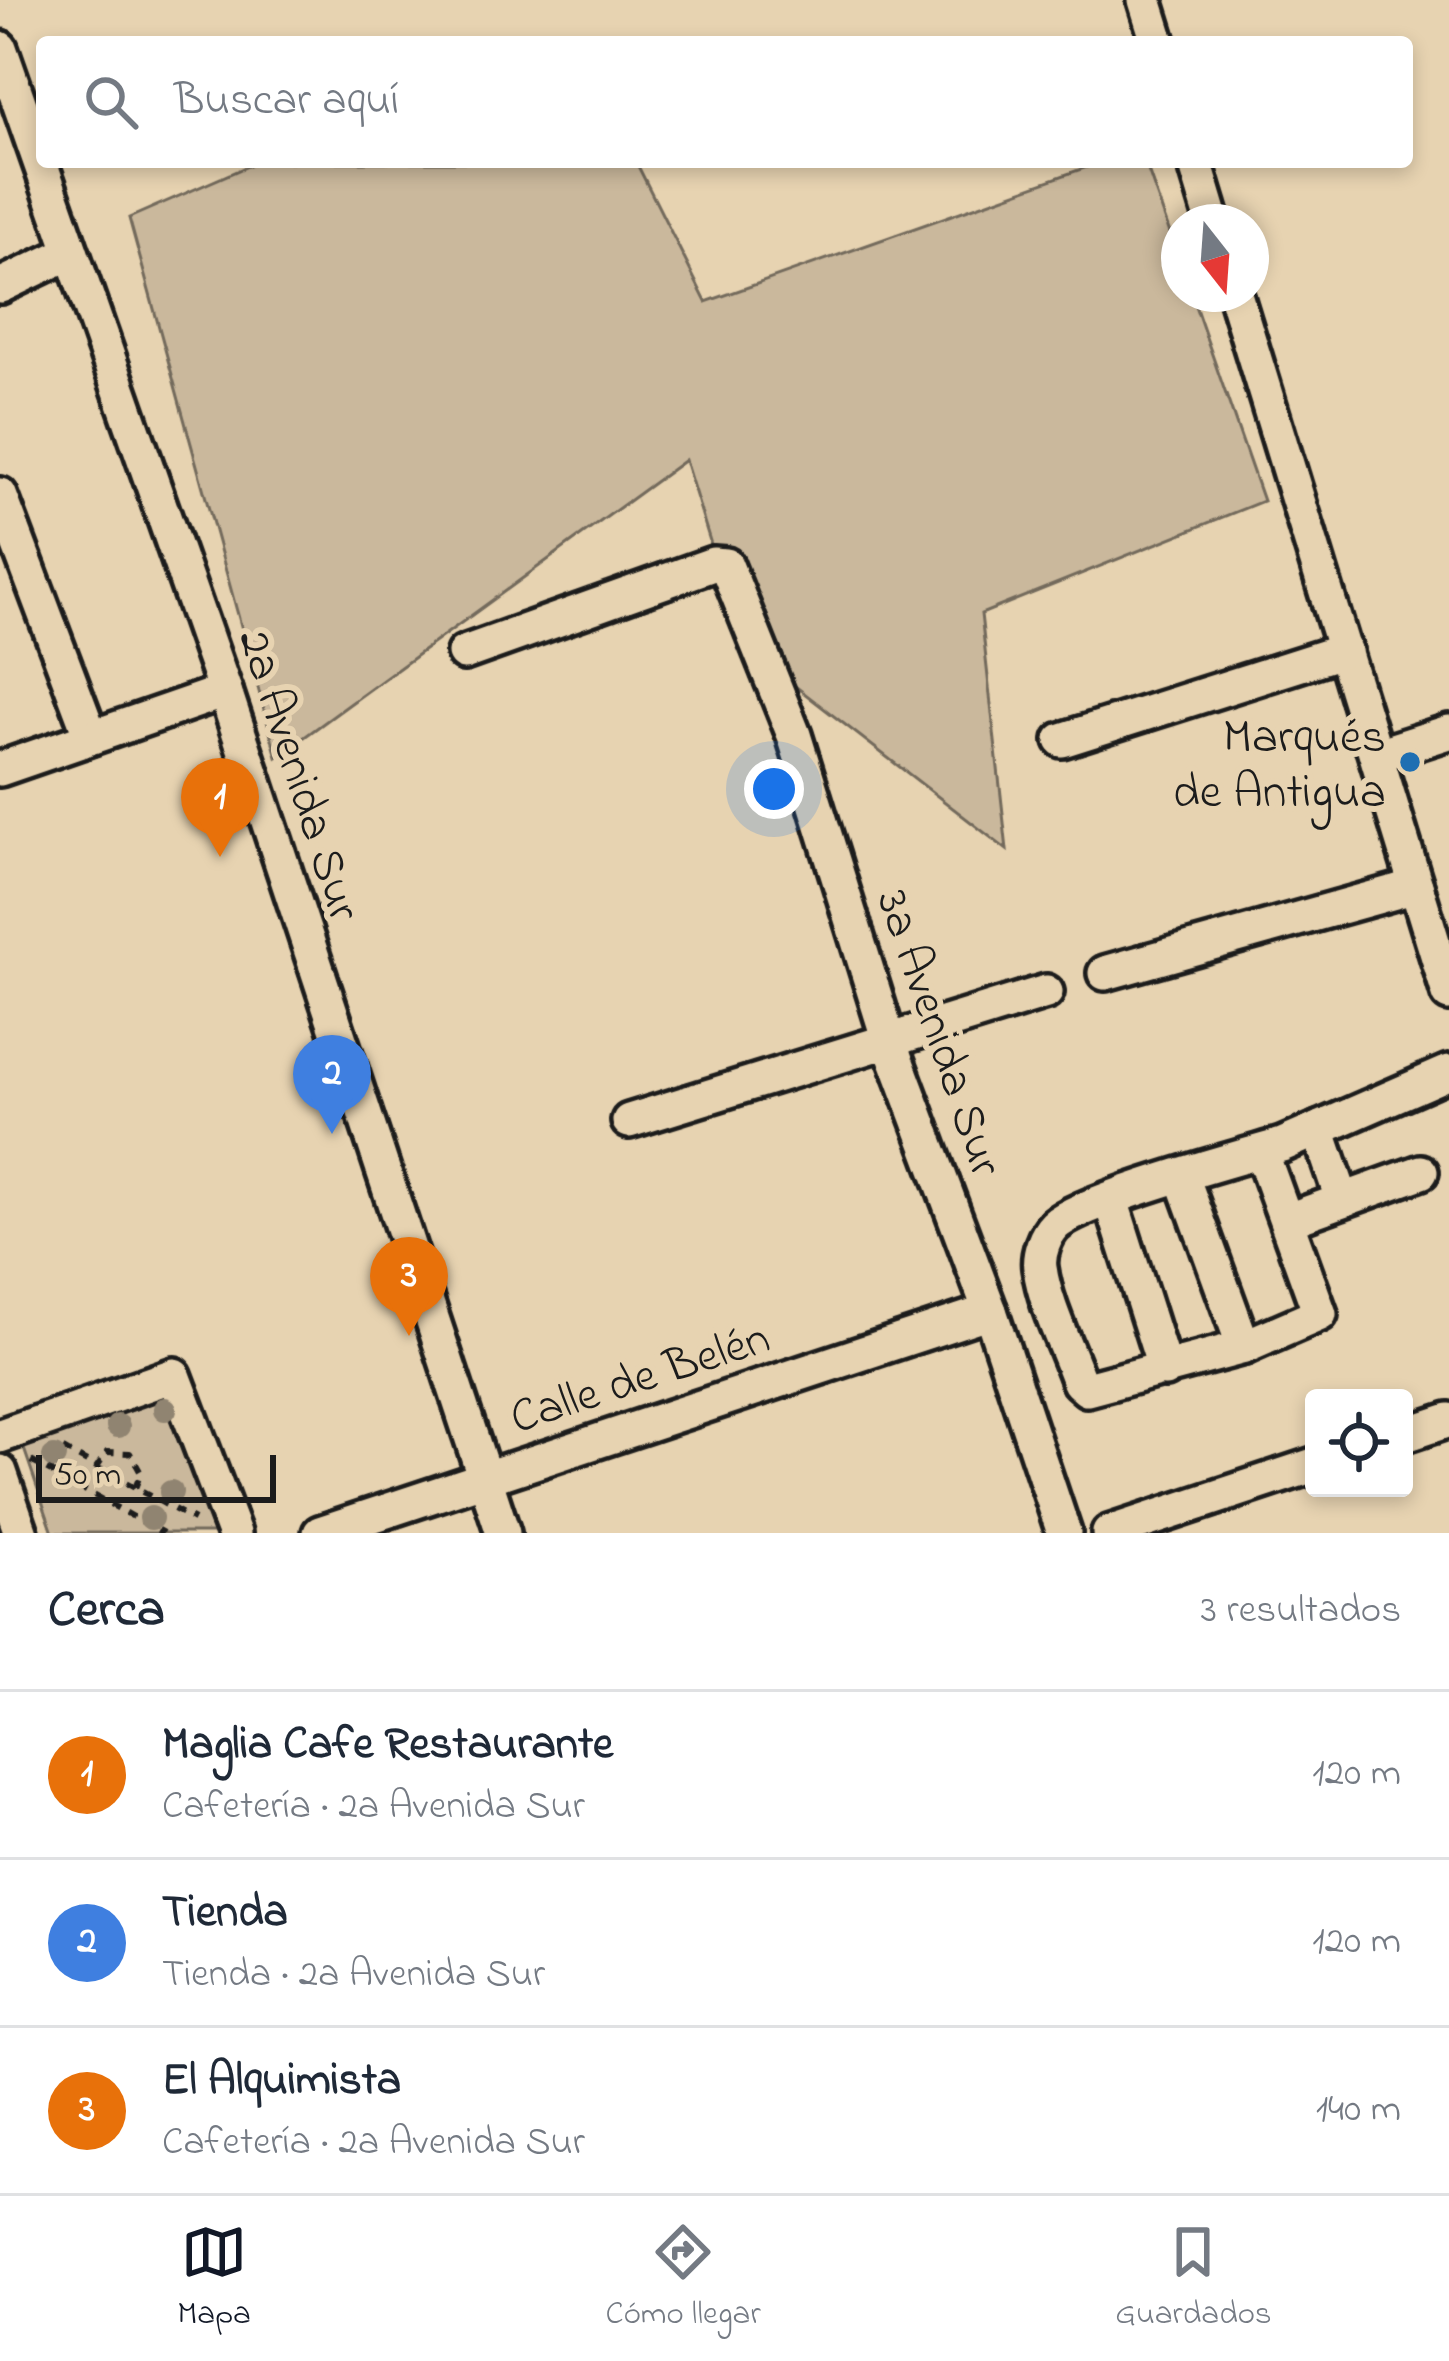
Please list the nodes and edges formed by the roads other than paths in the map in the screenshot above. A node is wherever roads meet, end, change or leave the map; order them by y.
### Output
1 (1145, 0) edge
2 (1156, 36) edge
3 (0, 48) edge
4 (36, 151) edge
5 (42, 168) edge
6 (1197, 168) edge
7 (1208, 204) edge
8 (71, 252) junction
9 (0, 286) edge
10 (1241, 312) edge
11 (0, 495) edge
12 (1345, 650) junction
13 (464, 653) dead end
14 (225, 692) junction
15 (1449, 733) edge
16 (91, 737) junction
17 (1062, 740) dead end
18 (1377, 754) junction
19 (0, 769) edge
20 (1416, 886) junction
21 (1105, 973) dead end
22 (1046, 992) dead end
23 (1449, 994) edge
24 (889, 1041) junction
25 (1449, 1072) edge
26 (628, 1121) dead end
27 (1318, 1129) junction
28 (1261, 1151) junction
29 (1421, 1172) dead end
30 (1182, 1176) junction
31 (1342, 1199) junction
32 (1112, 1200) junction
33 (1288, 1220) junction
34 (990, 1311) junction
35 (1244, 1347) junction
36 (1165, 1370) junction
37 (1449, 1420) edge
38 (1413, 1432) edge
39 (9, 1450) edge
40 (1305, 1468) edge
41 (483, 1476) junction
42 (22, 1533) edge
43 (234, 1533) edge
44 (320, 1533) edge
45 (502, 1533) edge
46 (1064, 1533) edge
47 (1109, 1533) edge

1 - 2 street
3 - 4 street, 2a Avenida Sur
5 - 8 street, 2a Avenida Sur
6 - 7 street
8 - 9 street
8 - 14 street, 2a Avenida Sur
10 - 12 street
11 - 16 street
12 - 17 street
12 - 18 street
13 - 24 street, 3a Avenida Sur
14 - 16 street
14 - 41 street, 2a Avenida Sur
15 - 18 street
16 - 19 street
18 - 20 street
20 - 21 street
20 - 23 street
22 - 24 street
24 - 26 street
24 - 34 street, 3a Avenida Sur
25 - 27 street
27 - 28 street
27 - 31 street
28 - 30 street
28 - 33 street
29 - 31 street
30 - 32 street
30 - 35 street
31 - 33 street
32 - 36 street
32 - 36 street
33 - 35 street
34 - 41 street, Calle de Belén
34 - 46 street, 3a Avenida Sur
35 - 36 street
37 - 38 street
39 - 42 street
39 - 43 street
40 - 47 street
41 - 44 street, Calle de Belén
41 - 45 street, 2a Avenida Sur

